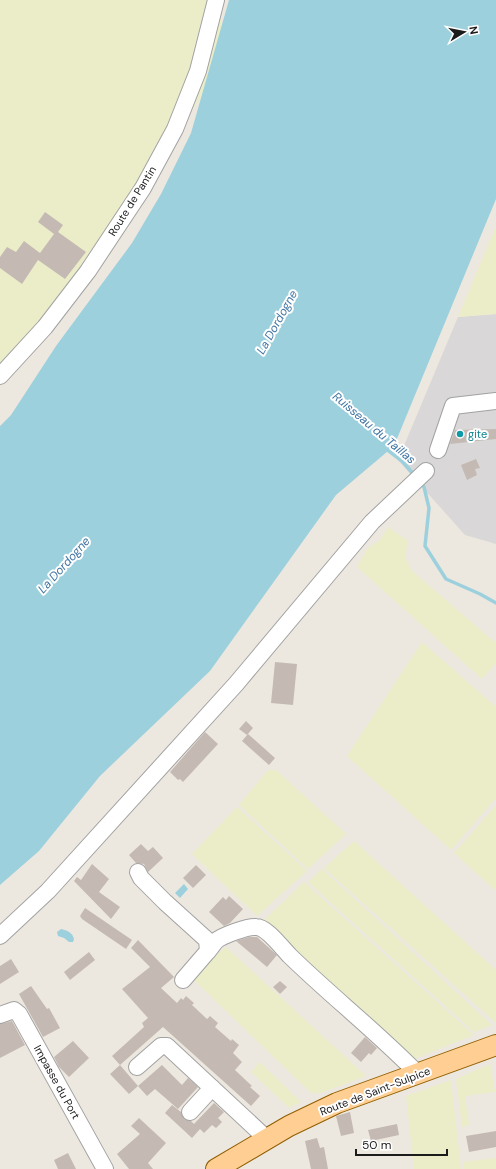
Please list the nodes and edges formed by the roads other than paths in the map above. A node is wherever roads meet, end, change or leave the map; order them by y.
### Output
1 (216, 0) edge
2 (0, 376) edge
3 (496, 401) edge
4 (438, 450) dead end
5 (421, 475) dead end
6 (138, 872) dead end
7 (0, 936) edge
8 (208, 951) junction
9 (183, 980) dead end
10 (0, 1015) edge
11 (496, 1045) edge
12 (137, 1067) dead end
13 (418, 1074) junction
14 (212, 1088) junction
15 (190, 1112) dead end
16 (267, 1139) junction
17 (105, 1169) edge
18 (216, 1169) edge

1 - 2 street, Route de Pantin
3 - 4 street
5 - 7 street
6 - 8 street
8 - 9 street
8 - 13 street
10 - 17 street, Impasse du Port
11 - 13 main road, Route de Saint-Sulpice
12 - 14 street
13 - 16 main road, Route de Saint-Sulpice
14 - 15 street
14 - 16 street
16 - 18 main road, Route de Saint-Sulpice

